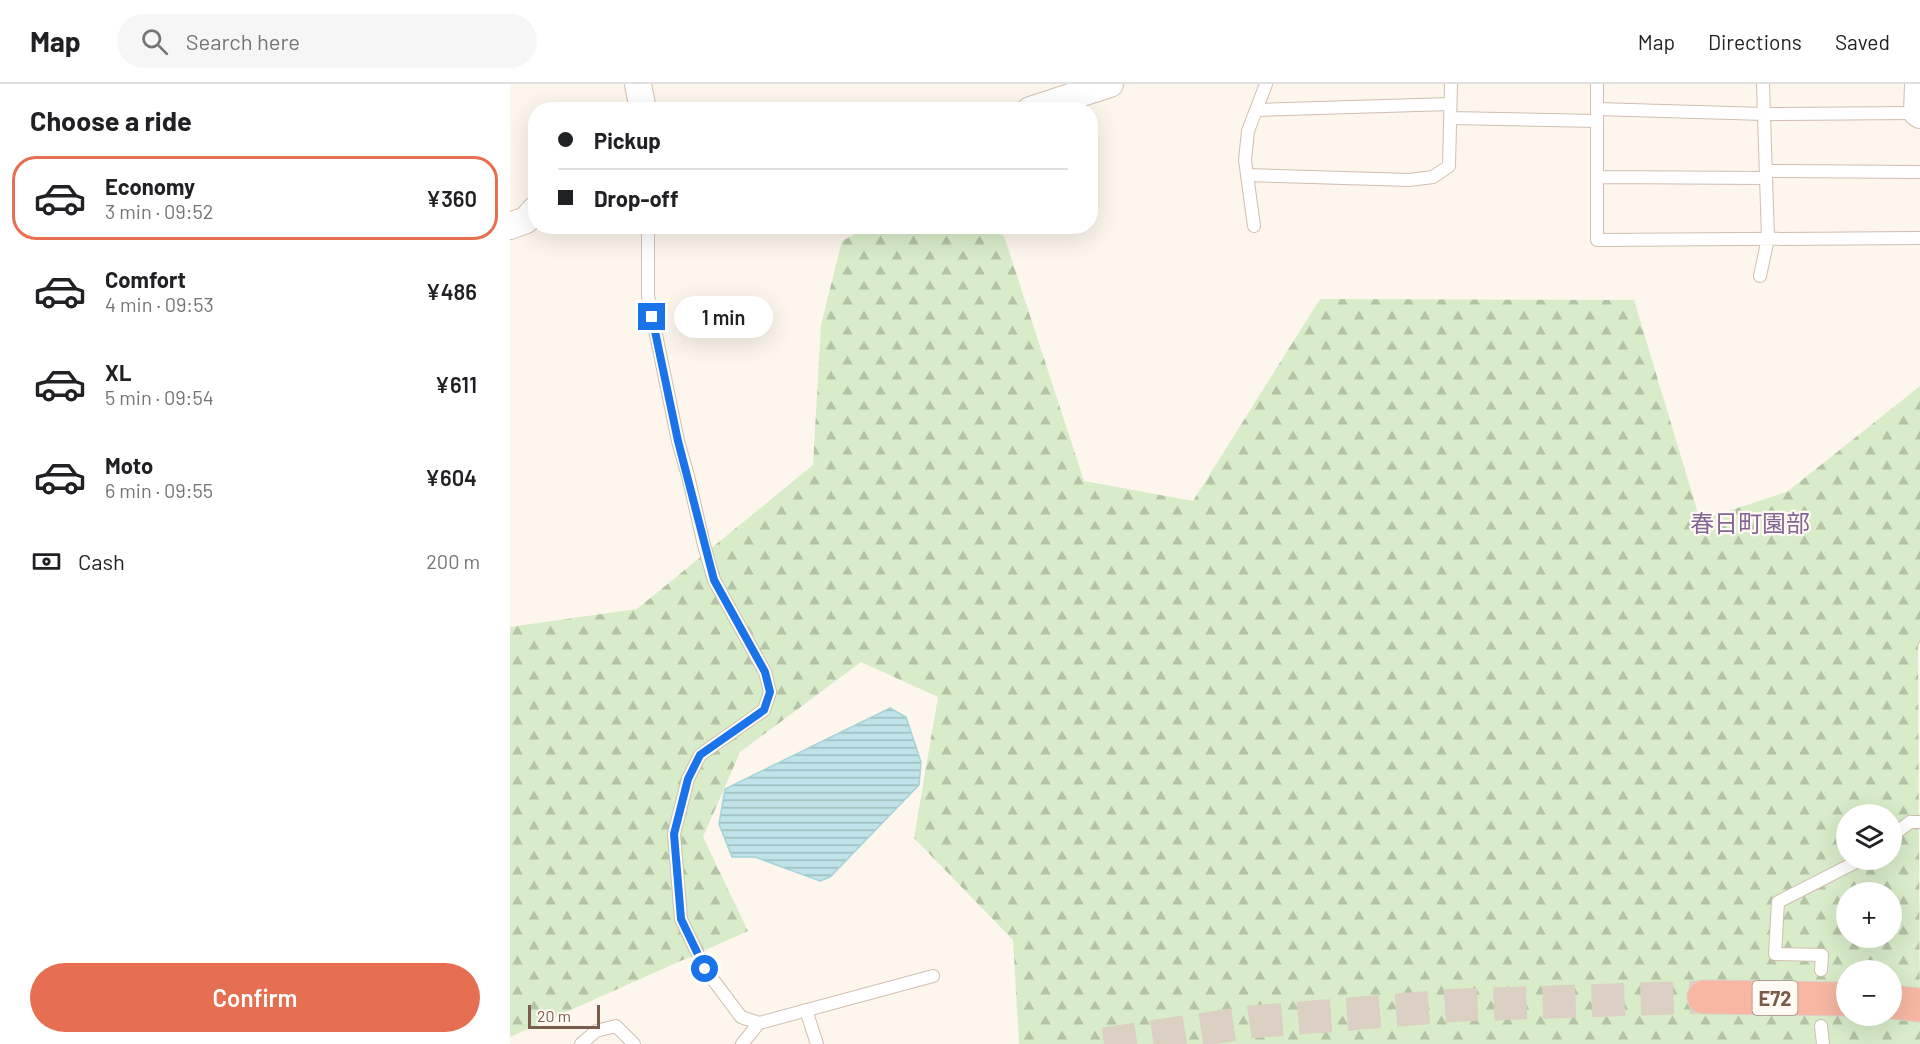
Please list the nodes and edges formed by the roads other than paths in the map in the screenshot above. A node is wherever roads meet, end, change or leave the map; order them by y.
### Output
1 (638, 84) edge
2 (1110, 84) edge
3 (1266, 84) edge
4 (1451, 84) edge
5 (1598, 84) edge
6 (1763, 84) edge
7 (1918, 84) edge
8 (641, 102) edge
9 (1055, 102) edge
10 (1450, 104) junction
11 (1256, 110) junction
12 (1764, 114) junction
13 (1919, 114) edge
14 (1597, 115) junction
15 (1451, 118) junction
16 (1920, 172) edge
17 (1247, 175) junction
18 (1766, 175) junction
19 (1597, 177) junction
20 (528, 218) edge
21 (510, 226) edge
22 (1254, 226) dead end
23 (648, 234) edge
24 (1768, 238) junction
25 (1920, 238) edge
26 (1760, 276) dead end
27 (1920, 822) edge
28 (1902, 828) edge
29 (1840, 870) edge
30 (1821, 970) dead end
31 (933, 976) dead end
32 (1704, 997) tunnel mouth
33 (1836, 999) edge
34 (1902, 1003) edge
35 (1920, 1005) edge
36 (806, 1010) junction
37 (759, 1023) junction
38 (1821, 1026) dead end
39 (580, 1044) edge
40 (634, 1044) edge
41 (742, 1044) edge
42 (817, 1044) edge
43 (1823, 1044) edge

1 - 8 street
2 - 9 street
3 - 11 lane
4 - 10 lane
5 - 14 lane
6 - 12 lane
7 - 13 street
10 - 11 lane
10 - 15 lane
11 - 17 lane
12 - 13 lane
12 - 14 lane
12 - 18 lane
14 - 15 lane
14 - 19 lane
15 - 17 lane
16 - 18 lane
17 - 22 lane
18 - 19 lane
18 - 24 lane
19 - 24 lane
20 - 21 street
23 - 37 lane
24 - 25 lane
24 - 26 lane
27 - 28 lane
29 - 30 lane
31 - 36 lane
32 - 33 highway, E72
34 - 35 highway
36 - 37 lane
36 - 42 lane
37 - 41 lane
38 - 43 lane
39 - 40 lane

